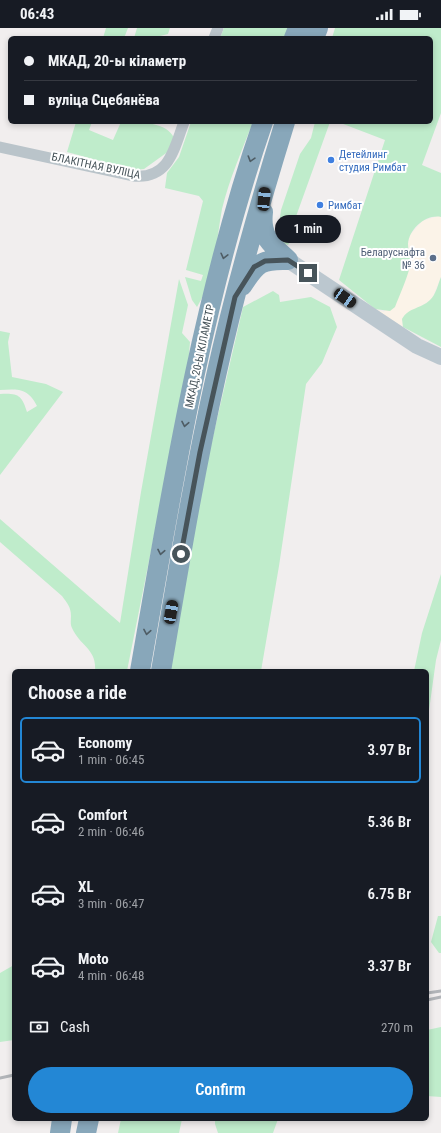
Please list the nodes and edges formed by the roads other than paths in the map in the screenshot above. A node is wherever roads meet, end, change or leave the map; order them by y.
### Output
1 (318, 28) edge
2 (299, 33) edge
3 (183, 124) edge
4 (263, 124) edge
5 (284, 124) edge
6 (0, 146) edge
7 (265, 188) junction
8 (288, 260) junction
9 (235, 297) junction
10 (441, 357) edge
11 (140, 669) edge
12 (162, 669) edge
13 (62, 1121) edge
14 (89, 1121) edge
15 (60, 1133) edge
16 (86, 1133) edge

1 - 2 highway
3 - 6 street, БЛАКІТНАЯ ВУЛІЦА
4 -> 11 highway, МКАД, 20-Ы КІЛАМЕТР
5 - 7 highway, МКАД, 20-Ы КІЛАМЕТР
7 - 8 highway
7 - 9 highway, МКАД, 20-Ы КІЛАМЕТР
8 - 9 highway
8 - 10 street
9 - 12 highway, МКАД, 20-Ы КІЛАМЕТР
13 - 15 highway
14 - 16 highway

